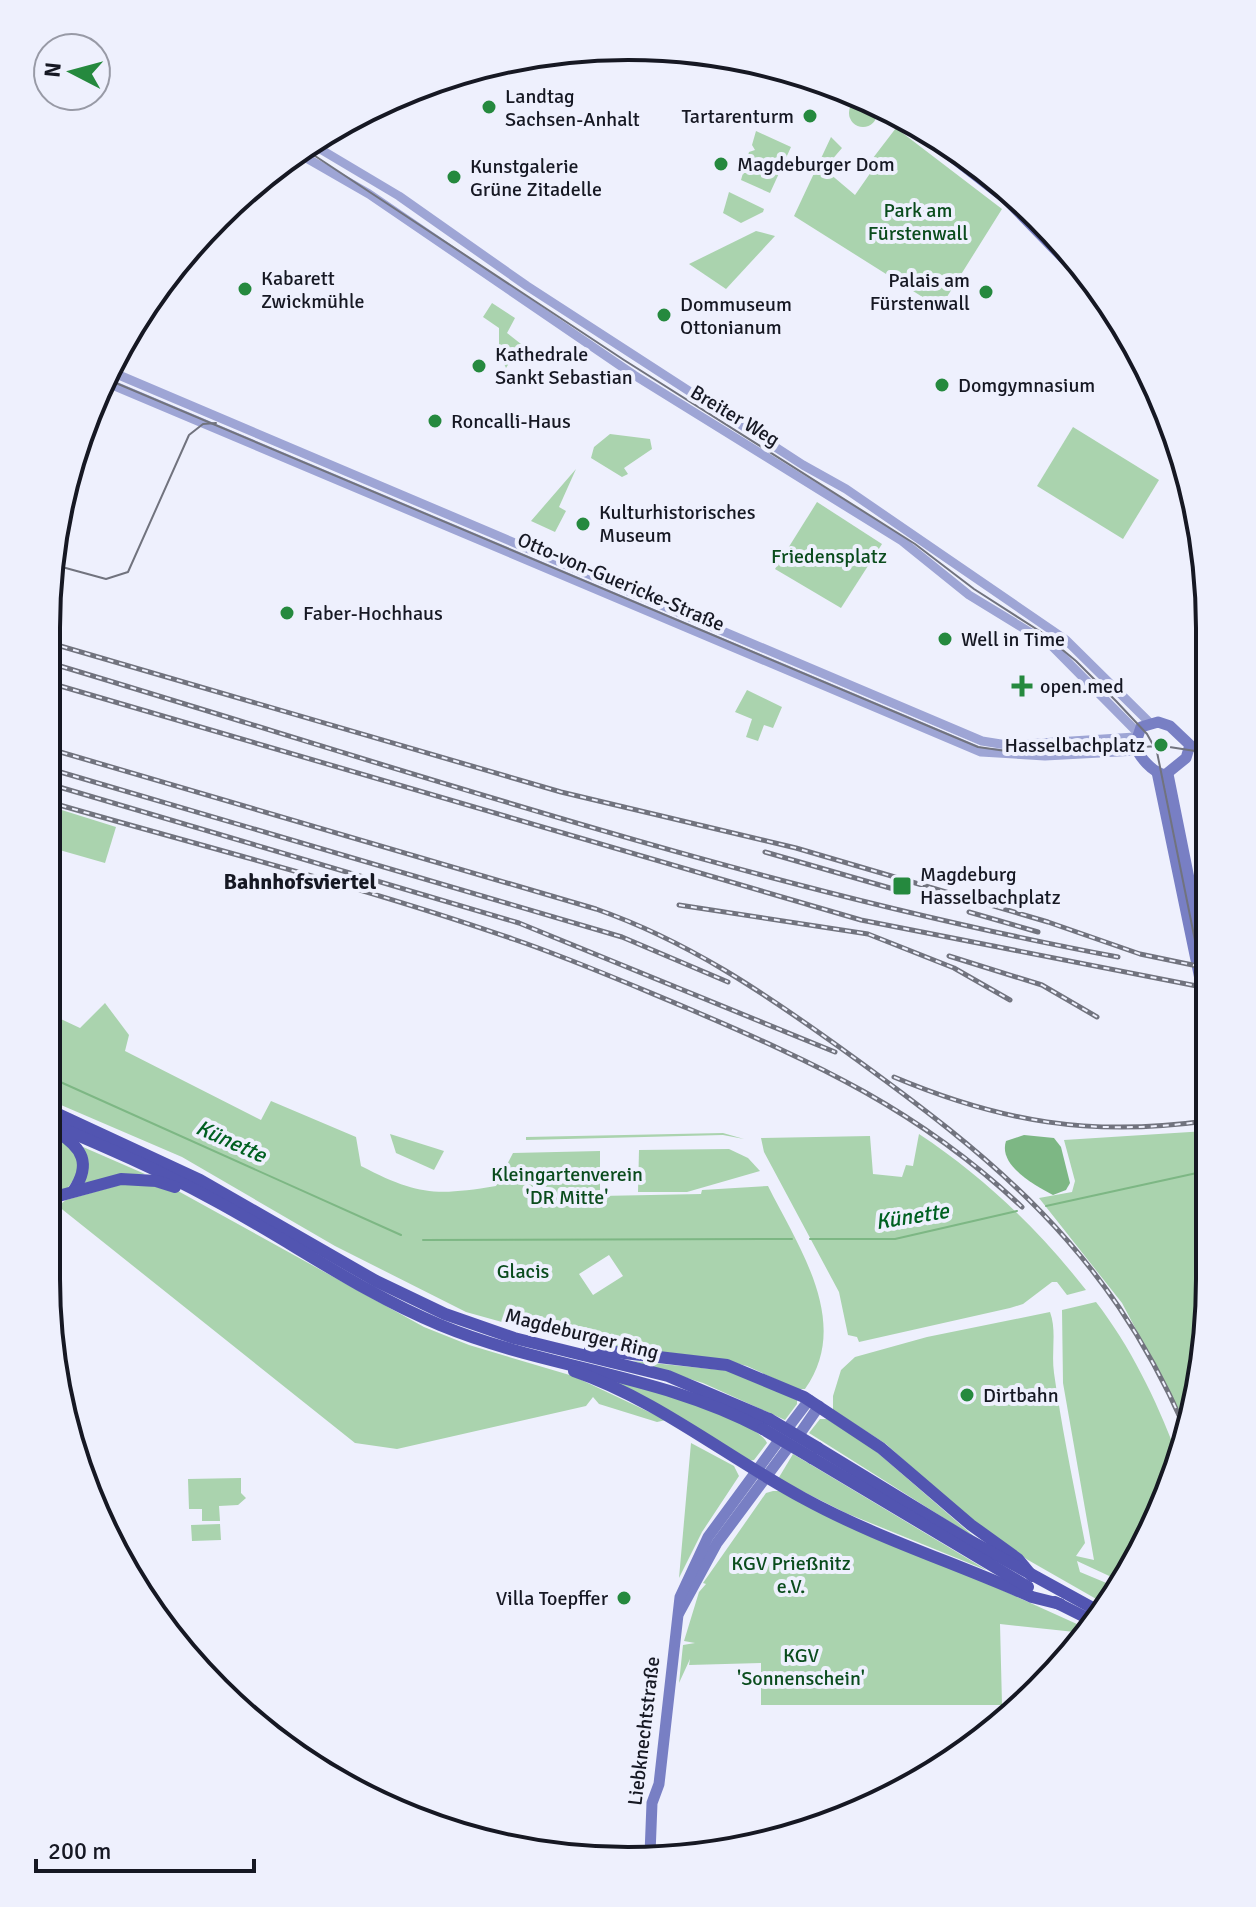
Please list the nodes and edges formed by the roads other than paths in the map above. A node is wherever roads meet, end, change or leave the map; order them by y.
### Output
1 (322, 150) edge
2 (308, 159) edge
3 (120, 375) edge
4 (115, 386) edge
5 (1149, 722) junction
6 (1136, 734) junction
7 (1137, 751) junction
8 (1162, 773) junction
9 (1196, 920) edge
10 (1196, 954) edge
11 (60, 1115) edge
12 (60, 1130) edge
13 (60, 1133) edge
14 (74, 1190) junction
15 (60, 1194) edge
16 (213, 1199) junction
17 (570, 1351) junction
18 (538, 1356) junction
19 (814, 1403) junction
20 (766, 1424) junction
21 (795, 1428) dead end
22 (782, 1446) dead end
23 (815, 1453) junction
24 (761, 1474) junction
25 (1032, 1576) junction
26 (1060, 1604) junction
27 (1091, 1607) edge
28 (1085, 1617) edge
29 (650, 1846) edge

1 - 5 street, Breiter Weg
2 - 6 street, Breiter Weg
3 - 6 street, Otto-von-Guericke-Straße
4 - 7 street, Otto-von-Guericke-Straße
5 - 6 main road
5 - 8 main road
6 - 7 main road
7 - 8 main road
8 - 9 main road
8 - 10 main road
11 - 17 highway, Magdeburger Ring
12 - 16 highway, Magdeburger Ring
13 - 14 highway
14 - 15 highway
14 - 16 highway
16 - 18 highway, Magdeburger Ring
17 - 19 highway
17 - 20 highway, Magdeburger Ring
18 - 20 highway, Magdeburger Ring
18 - 24 highway
19 - 21 main road
19 - 25 highway
20 - 23 highway, Magdeburger Ring, bridge
22 - 24 main road, Liebknechtstraße
23 - 25 highway, Magdeburger Ring
23 - 26 highway, Magdeburger Ring
24 - 26 highway
24 - 29 main road, Liebknechtstraße
25 - 27 highway, Magdeburger Ring
26 - 28 highway, Magdeburger Ring

